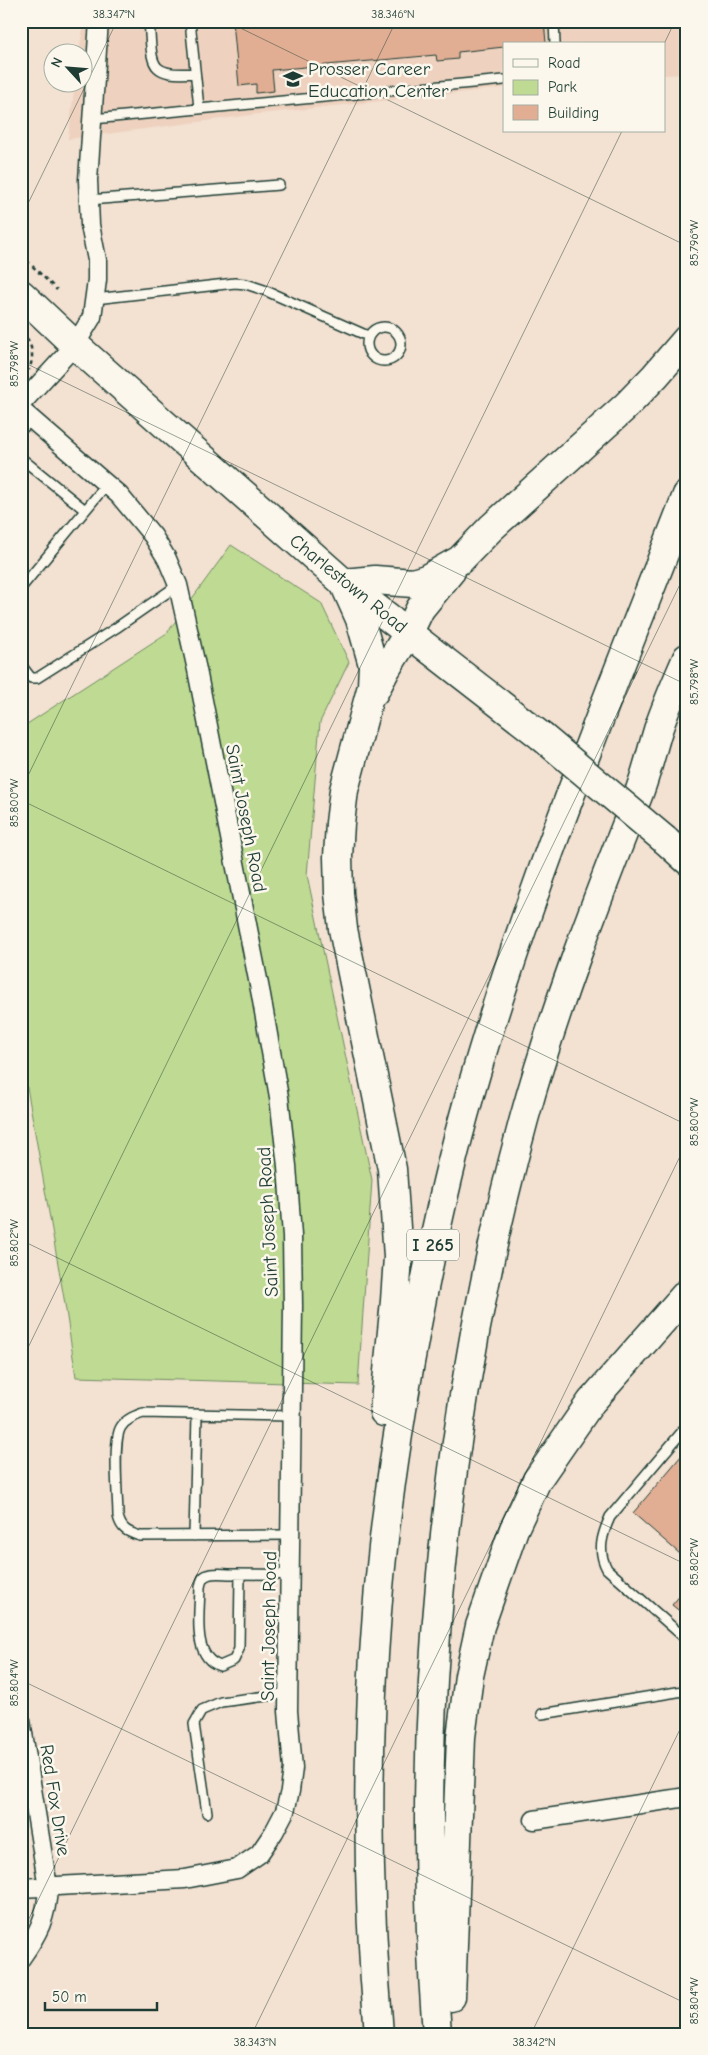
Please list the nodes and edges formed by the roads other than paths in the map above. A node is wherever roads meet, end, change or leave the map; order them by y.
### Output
1 (99, 21) edge
2 (149, 21) edge
3 (190, 21) edge
4 (554, 21) edge
5 (555, 42) edge
6 (195, 73) junction
7 (503, 80) edge
8 (199, 108) junction
9 (93, 119) junction
10 (279, 185) dead end
11 (89, 200) junction
12 (21, 294) edge
13 (95, 299) junction
14 (368, 336) dead end
15 (687, 338) edge
16 (75, 344) junction
17 (21, 404) edge
18 (25, 420) edge
19 (21, 458) edge
20 (107, 484) junction
21 (687, 495) edge
22 (86, 510) junction
23 (460, 560) junction
24 (344, 583) junction
25 (178, 584) junction
26 (21, 588) edge
27 (21, 617) edge
28 (409, 632) junction
29 (687, 658) edge
30 (368, 705) junction
31 (687, 860) edge
32 (687, 1293) edge
33 (197, 1415) junction
34 (291, 1416) junction
35 (687, 1426) edge
36 (194, 1536) junction
37 (291, 1536) junction
38 (240, 1574) junction
39 (290, 1575) junction
40 (377, 1611) junction
41 (687, 1640) edge
42 (687, 1692) edge
43 (289, 1693) junction
44 (542, 1714) dead end
45 (21, 1721) edge
46 (687, 1797) edge
47 (207, 1813) dead end
48 (534, 1820) dead end
49 (48, 1887) junction
50 (21, 1888) edge
51 (21, 1958) edge
52 (379, 2034) edge
53 (437, 2034) edge
54 (451, 2034) edge

1 - 9 street
2 - 6 lane
3 - 6 lane
4 - 5 lane
6 - 8 lane
7 - 8 lane
8 - 9 lane
9 - 11 street
10 - 11 lane
11 - 13 street
12 - 16 main road, Charlestown Road
13 - 14 lane
13 - 16 street
15 - 23 main road
16 - 17 street
16 - 24 main road, Charlestown Road
18 - 20 street, Saint Joseph Road
19 - 22 lane
20 - 22 lane
20 - 25 street, Saint Joseph Road
21 - 40 main road, I 265
22 - 26 lane
23 - 24 main road
23 - 28 main road
24 - 28 main road, Charlestown Road
24 - 30 main road
25 - 27 lane
25 - 34 street, Saint Joseph Road
28 - 30 main road
28 - 31 main road, Charlestown Road, bridge
29 - 53 main road
30 - 40 main road
32 - 54 main road
33 - 34 lane
33 - 36 lane
33 - 36 lane
34 - 37 street, Saint Joseph Road
35 - 41 lane
36 - 37 lane
37 - 39 street, Saint Joseph Road
38 - 38 lane
38 - 39 lane
39 - 43 street, Saint Joseph Road
40 - 52 main road, I 265
42 - 44 lane
43 - 47 lane
43 - 49 street, Saint Joseph Road
45 - 49 street, Red Fox Drive
46 - 48 street
49 - 50 street, Saint Joseph Road
49 - 51 street, Red Fox Drive

